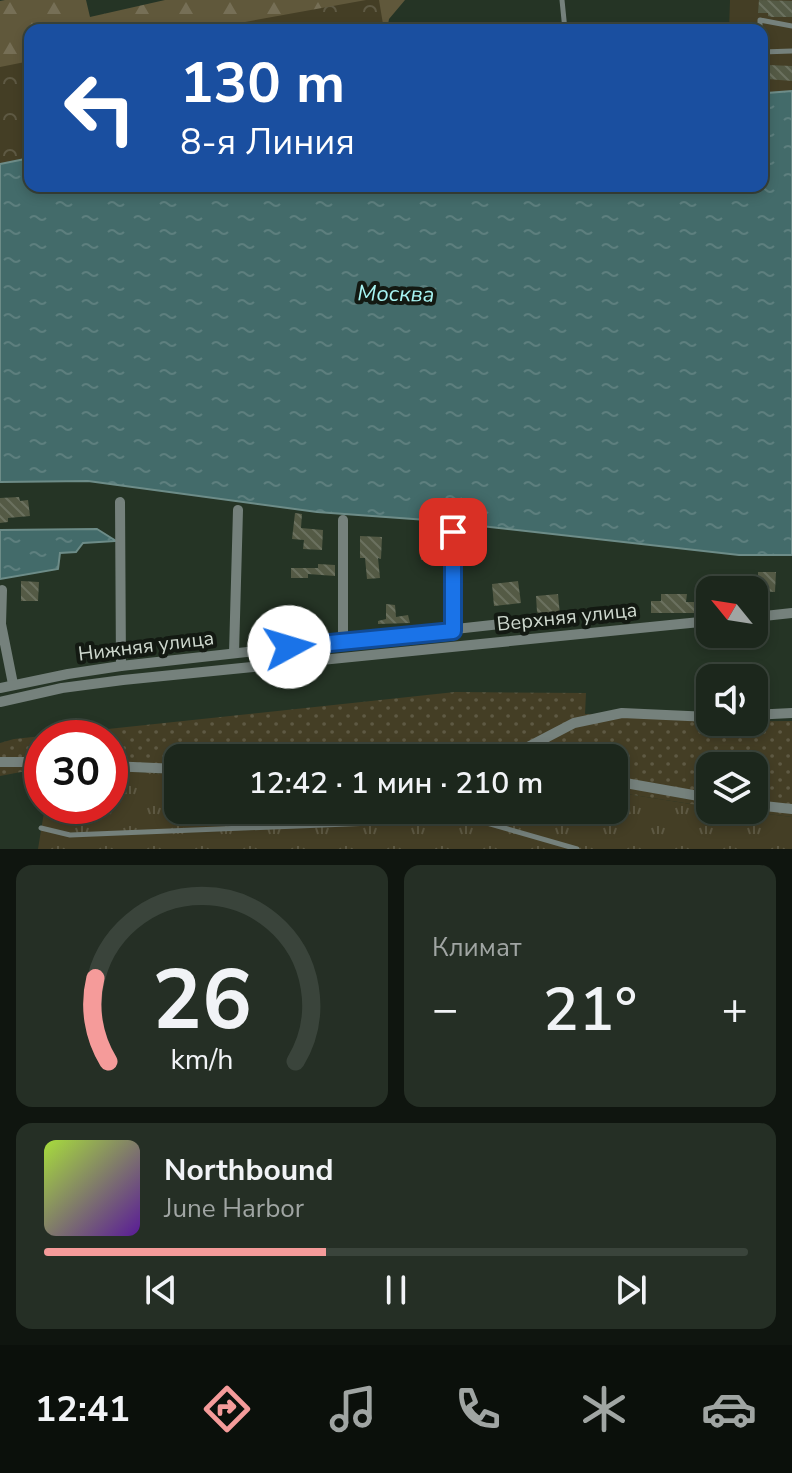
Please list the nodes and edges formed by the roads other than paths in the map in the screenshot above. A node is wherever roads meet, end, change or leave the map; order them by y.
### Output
1 (562, 0) edge
2 (564, 24) edge
3 (760, 24) edge
4 (792, 26) edge
5 (792, 51) edge
6 (768, 52) edge
7 (120, 502) dead end
8 (238, 510) dead end
9 (343, 520) dead end
10 (453, 532) dead end
11 (2, 590) edge
12 (792, 613) edge
13 (768, 616) edge
14 (537, 620) dead end
15 (696, 622) edge
16 (453, 631) junction
17 (343, 642) junction
18 (234, 653) junction
19 (121, 666) junction
20 (13, 684) junction
21 (0, 688) edge
22 (0, 702) edge
23 (792, 713) edge
24 (768, 714) edge
25 (696, 716) edge
26 (534, 744) edge
27 (0, 762) edge
28 (24, 762) edge
29 (128, 767) edge
30 (164, 768) edge
31 (628, 783) edge
32 (696, 796) edge
33 (768, 806) edge
34 (792, 809) edge
35 (41, 828) dead end
36 (577, 849) edge

1 - 2 lane
3 - 4 lane
5 - 6 lane
7 - 19 street
8 - 18 street
9 - 17 street
10 - 16 street
11 - 20 street
12 - 13 street
14 - 16 street, Нижняя улица
15 - 22 street, Верхняя улица
16 - 17 street, Нижняя улица
17 - 18 street, Нижняя улица
18 - 19 street, Нижняя улица
19 - 20 street, Нижняя улица
20 - 21 street, Нижняя улица
23 - 24 street
25 - 26 street
27 - 28 street
29 - 30 street
31 - 32 street
33 - 34 street
35 - 36 lane

